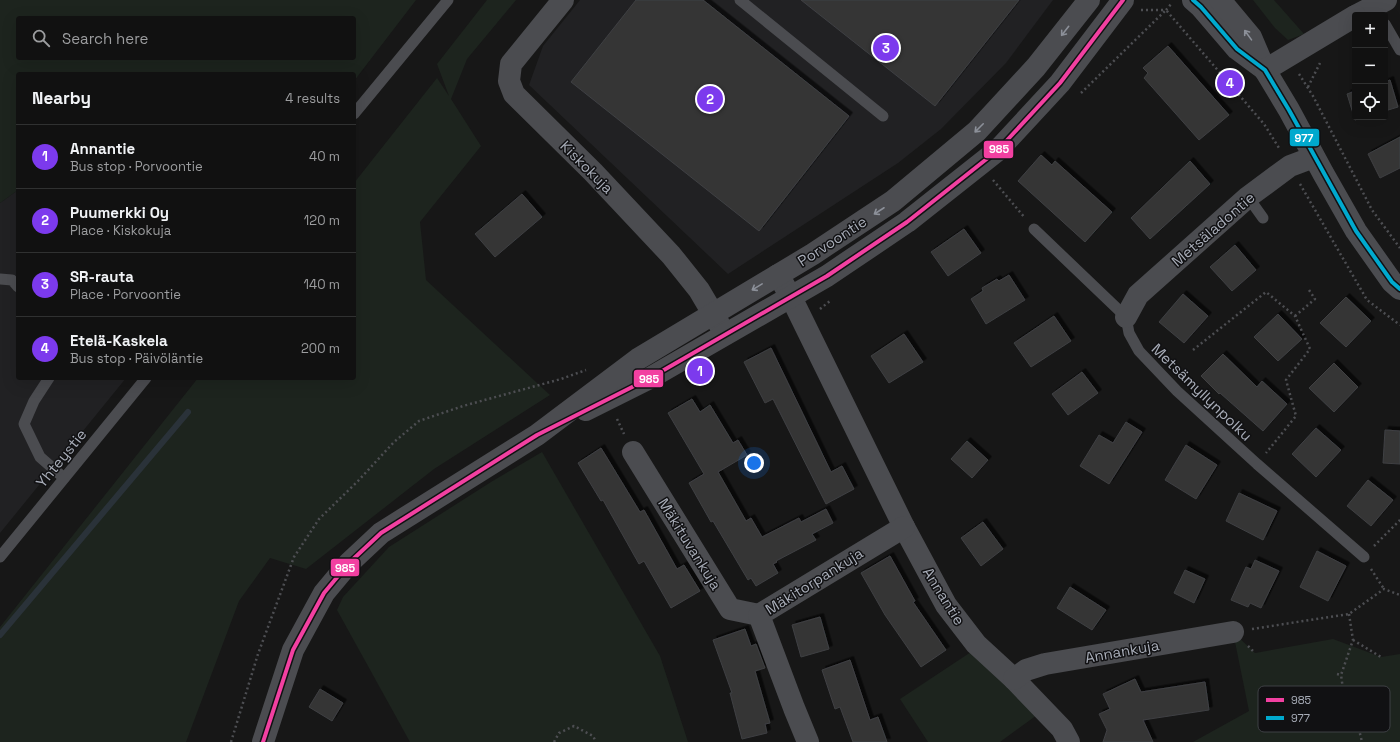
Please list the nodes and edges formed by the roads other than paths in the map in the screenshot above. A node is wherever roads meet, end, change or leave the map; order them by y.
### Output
1 (448, 0) edge
2 (563, 0) edge
3 (740, 0) edge
4 (1089, 0) edge
5 (1193, 0) edge
6 (1220, 0) edge
7 (1130, 3) edge
8 (1383, 4) edge
9 (1365, 12) edge
10 (1352, 18) edge
11 (1388, 29) edge
12 (1400, 50) edge
13 (1265, 70) junction
14 (356, 112) edge
15 (883, 116) dead end
16 (1314, 157) junction
17 (1248, 197) junction
18 (1263, 218) dead end
19 (1034, 229) road end
20 (778, 275) junction
21 (0, 279) edge
22 (16, 285) edge
23 (1400, 289) edge
24 (791, 296) junction
25 (713, 314) junction
26 (1126, 317) junction
27 (725, 334) junction
28 (48, 380) edge
29 (144, 380) edge
30 (537, 435) junction
31 (633, 452) dead end
32 (64, 478) junction
33 (904, 526) junction
34 (0, 556) edge
35 (1364, 557) road end
36 (759, 615) junction
37 (1233, 632) road end
38 (1014, 679) junction
39 (263, 742) edge
40 (808, 742) edge
41 (1069, 742) edge

1 - 14 lane
2 - 25 street, Kiskokuja
3 - 15 lane
4 -> 20 street, Porvoontie
5 - 13 street
13 -> 6 street
7 - 24 street, Porvoontie
8 - 9 street
10 - 13 street
11 - 12 lane
13 - 16 street
16 - 17 street, Metsäladontie
16 - 23 street
17 - 18 lane
17 - 26 street, Metsäladontie
19 - 26 lane
20 - 24 street, Annantie
20 -> 25 street, Porvoontie
21 - 22 lane
24 - 27 street, Porvoontie
24 - 33 street, Annantie
25 - 27 street, Kiskokuja
25 - 30 street, Porvoontie
26 - 35 lane, Metsämyllynpolku
27 - 30 street, Porvoontie
28 - 32 lane
29 - 32 lane, Yhteystie
30 - 39 street, Porvoontie
31 - 36 street, Mäkituvankuja
32 - 34 lane, Yhteystie
33 - 36 street, Mäkitorpankuja
33 - 38 street, Annantie
36 - 40 street, Mäkitorpankuja
37 - 38 street, Annankuja
38 - 41 street, Annantie

